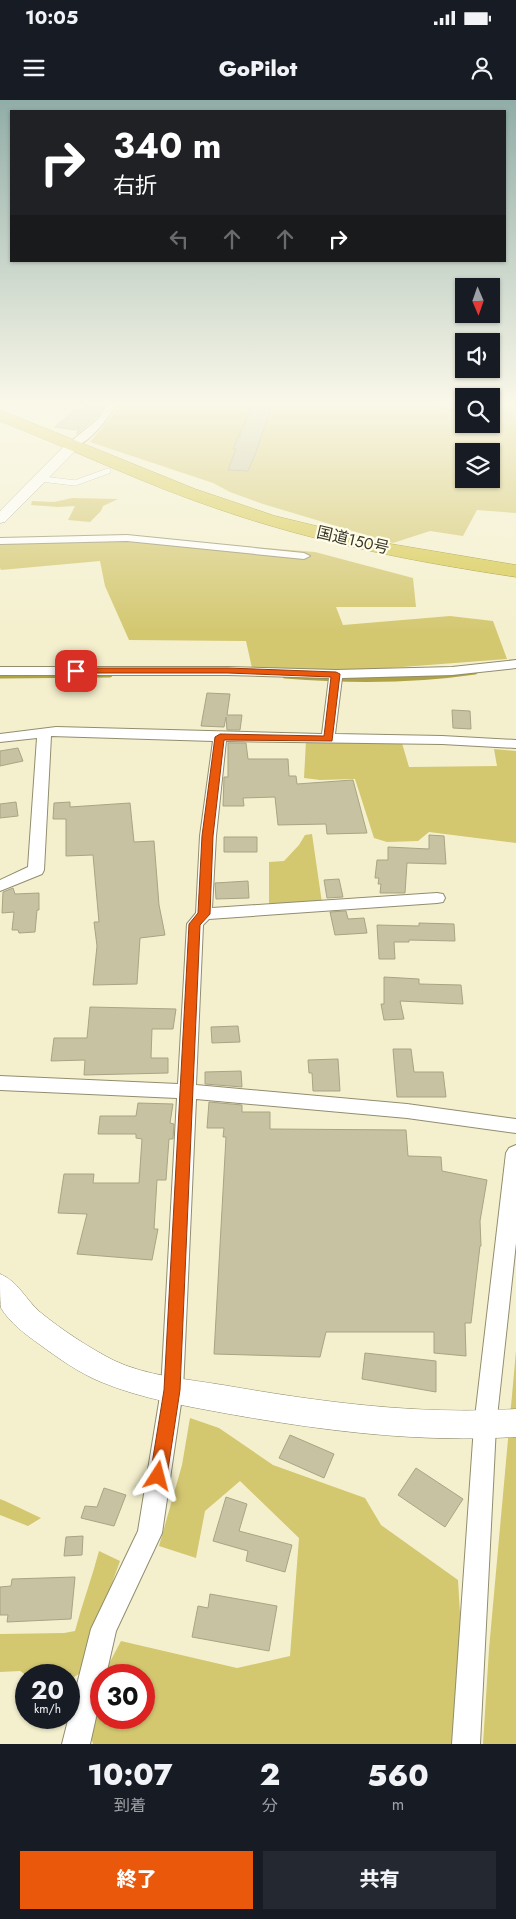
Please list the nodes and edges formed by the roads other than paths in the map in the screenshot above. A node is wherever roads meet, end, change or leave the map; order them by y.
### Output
1 (42, 479) joint
2 (87, 479) edge
3 (128, 479) edge
4 (150, 479) edge
5 (0, 519) edge
6 (0, 542) edge
7 (304, 556) dead end
8 (516, 571) edge
9 (516, 579) edge
10 (516, 664) edge
11 (0, 671) edge
12 (336, 674) junction
13 (44, 733) junction
14 (220, 737) junction
15 (0, 738) edge
16 (328, 739) junction
17 (516, 744) edge
18 (0, 886) edge
19 (437, 898) dead end
20 (204, 914) junction
21 (0, 1083) edge
22 (186, 1091) junction
23 (516, 1126) edge
24 (516, 1154) edge
25 (0, 1286) edge
26 (172, 1390) junction
27 (502, 1424) edge
28 (76, 1744) edge
29 (466, 1744) edge

1 - 2 lane
1 - 5 street
3 - 9 highway, 国道150号
4 - 8 highway, 国道150号
6 - 7 street
10 - 12 street
11 - 12 street
12 - 16 street
13 - 14 street
13 - 15 street
13 - 18 street
14 - 16 street
14 - 20 street
16 - 17 street
19 - 20 street
20 - 22 street
21 - 22 street
22 - 23 street
22 - 26 street
24 - 27 street
25 - 26 street
26 - 27 street
26 - 28 street
27 - 29 street

